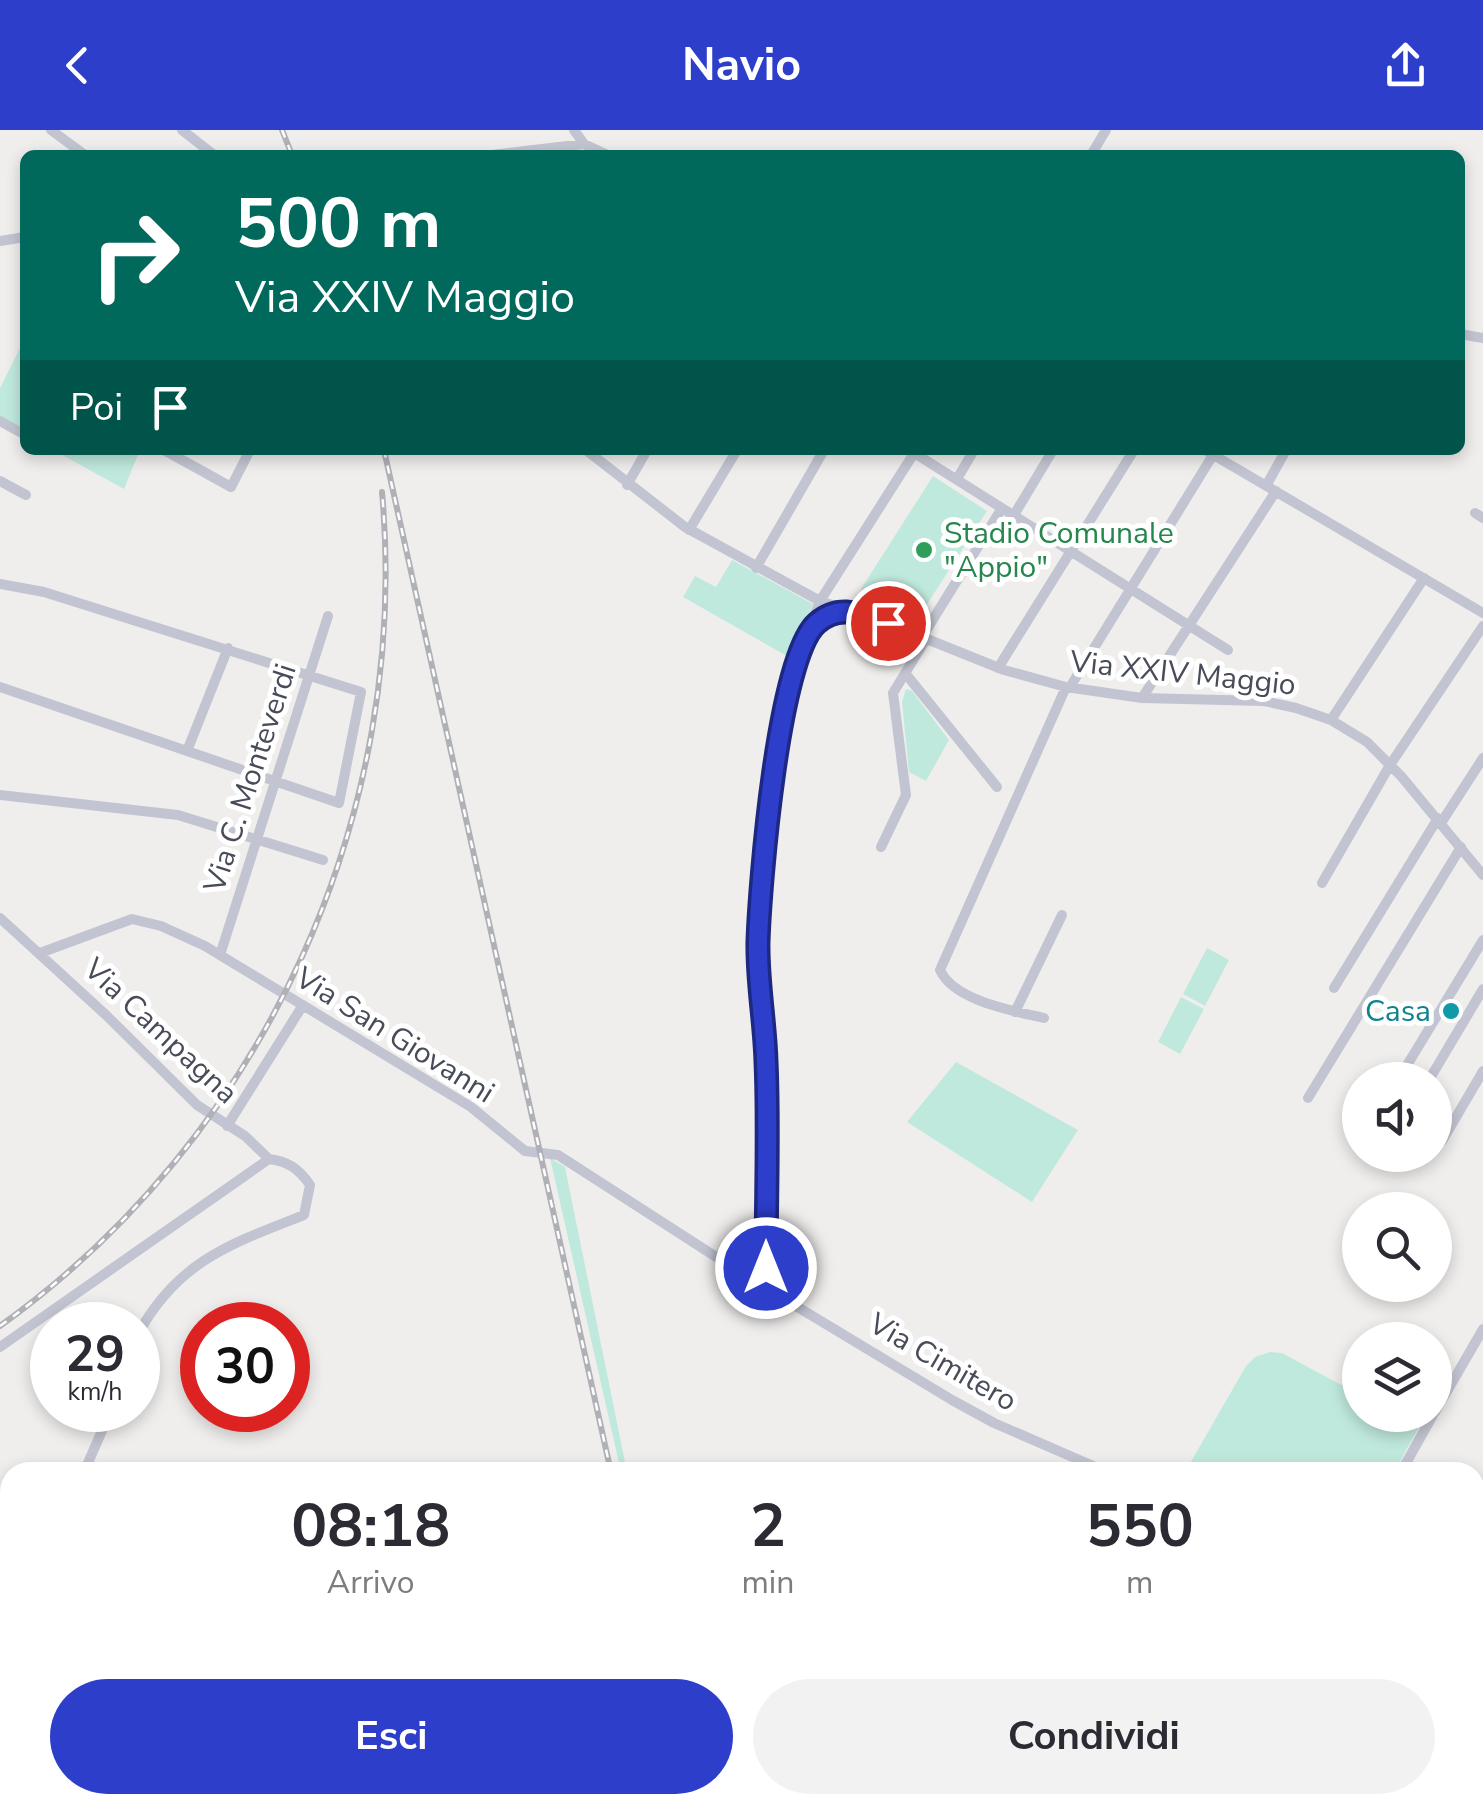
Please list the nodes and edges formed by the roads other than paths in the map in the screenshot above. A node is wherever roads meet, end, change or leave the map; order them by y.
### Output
1 (51, 130) edge
2 (182, 130) edge
3 (574, 130) edge
4 (584, 144) junction
5 (78, 150) edge
6 (208, 150) edge
7 (534, 150) edge
8 (597, 150) edge
9 (173, 455) edge
10 (247, 455) edge
11 (592, 455) edge
12 (643, 455) edge
13 (734, 455) edge
14 (821, 455) edge
15 (911, 455) edge
16 (920, 455) edge
17 (971, 455) edge
18 (1051, 455) edge
19 (1131, 455) edge
20 (1207, 455) edge
21 (1214, 455) edge
22 (1284, 455) edge
23 (956, 479) junction
24 (0, 481) edge
25 (623, 482) junction
26 (1271, 488) junction
27 (26, 495) dead end
28 (1002, 508) junction
29 (1014, 515) junction
30 (689, 530) junction
31 (1071, 551) junction
32 (756, 568) junction
33 (1424, 578) junction
34 (0, 584) edge
35 (1130, 588) junction
36 (820, 601) junction
37 (846, 610) junction
38 (1483, 613) edge
39 (328, 616) dead end
40 (1188, 624) junction
41 (1483, 626) edge
42 (808, 631) junction
43 (924, 638) junction
44 (228, 648) junction
45 (1228, 650) dead end
46 (998, 668) junction
47 (905, 673) junction
48 (309, 674) junction
49 (0, 687) edge
50 (1068, 687) junction
51 (1142, 698) junction
52 (1331, 720) junction
53 (186, 751) junction
54 (1483, 758) edge
55 (1390, 765) junction
56 (274, 780) junction
57 (997, 787) dead end
58 (0, 795) edge
59 (1440, 820) junction
60 (255, 841) junction
61 (882, 847) dead end
62 (1461, 847) junction
63 (322, 860) dead end
64 (1483, 876) edge
65 (1322, 883) dead end
66 (1062, 915) dead end
67 (0, 918) edge
68 (1483, 940) edge
69 (40, 953) junction
70 (220, 955) junction
71 (1334, 988) dead end
72 (1483, 989) edge
73 (304, 1006) junction
74 (1015, 1012) junction
75 (1044, 1018) dead end
76 (1409, 1062) edge
77 (1439, 1062) edge
78 (1483, 1070) edge
79 (1308, 1098) dead end
80 (1452, 1124) edge
81 (228, 1126) junction
82 (269, 1159) junction
83 (760, 1284) junction
84 (159, 1302) edge
85 (1483, 1329) edge
86 (0, 1347) edge
87 (1452, 1382) edge
88 (101, 1432) edge
89 (1423, 1432) edge
90 (88, 1462) edge
91 (1083, 1462) edge
92 (1407, 1462) edge

1 - 5 street
2 - 6 street
3 - 4 street
4 - 7 street
4 - 8 street
9 - 10 street
11 - 25 street, Via XXIV Maggio
12 - 25 street
13 - 30 street
14 - 32 street
15 - 36 street
16 - 23 street
17 - 23 street
18 - 29 street
19 - 31 street
20 - 35 street
21 - 26 street
22 - 26 street
23 - 28 street
24 - 27 street
25 - 30 street, Via XXIV Maggio
26 - 33 street
26 - 40 street
28 - 29 street
28 - 43 street
29 - 31 street
30 - 32 street, Via XXIV Maggio
31 - 35 street
31 - 46 street
32 - 36 street, Via XXIV Maggio
33 - 38 street
33 - 52 street
34 - 44 street
35 - 40 street
35 - 50 street
36 - 37 street, Via XXIV Maggio
36 - 42 street
37 - 42 street
37 - 43 street, Via XXIV Maggio
39 - 48 street, Via C. Monteverdi
40 - 45 street
40 - 51 street
41 - 55 street
42 - 83 street
43 - 46 street, Via XXIV Maggio
43 - 47 street
44 - 48 street
44 - 53 street
46 - 50 street, Via XXIV Maggio
47 - 57 street
47 - 61 street
48 - 56 street, Via C. Monteverdi
48 - 56 street
49 - 53 street
50 - 51 street, Via XXIV Maggio
50 - 74 street
51 - 52 street, Via XXIV Maggio
52 - 55 street, Via XXIV Maggio
53 - 56 street
54 - 59 street
55 - 59 street, Via XXIV Maggio
55 - 65 street
56 - 60 street, Via C. Monteverdi
58 - 60 street
59 - 62 street, Via XXIV Maggio
59 - 71 street
60 - 63 street
60 - 70 street, Via C. Monteverdi
62 - 64 street, Via XXIV Maggio
62 - 79 street
66 - 74 street
67 - 69 street, Via Campagna
68 - 76 street
69 - 70 street, Via San Giovanni
69 - 81 street, Via Campagna
70 - 73 street, Via San Giovanni
72 - 77 street
73 - 81 street
73 - 83 street, Via San Giovanni
74 - 75 street
78 - 80 street
81 - 82 street, Via Campagna
82 - 84 street, Via Campagna
82 - 86 street
83 - 91 street, Via Cimitero
85 - 87 street
88 - 90 street
89 - 92 street

